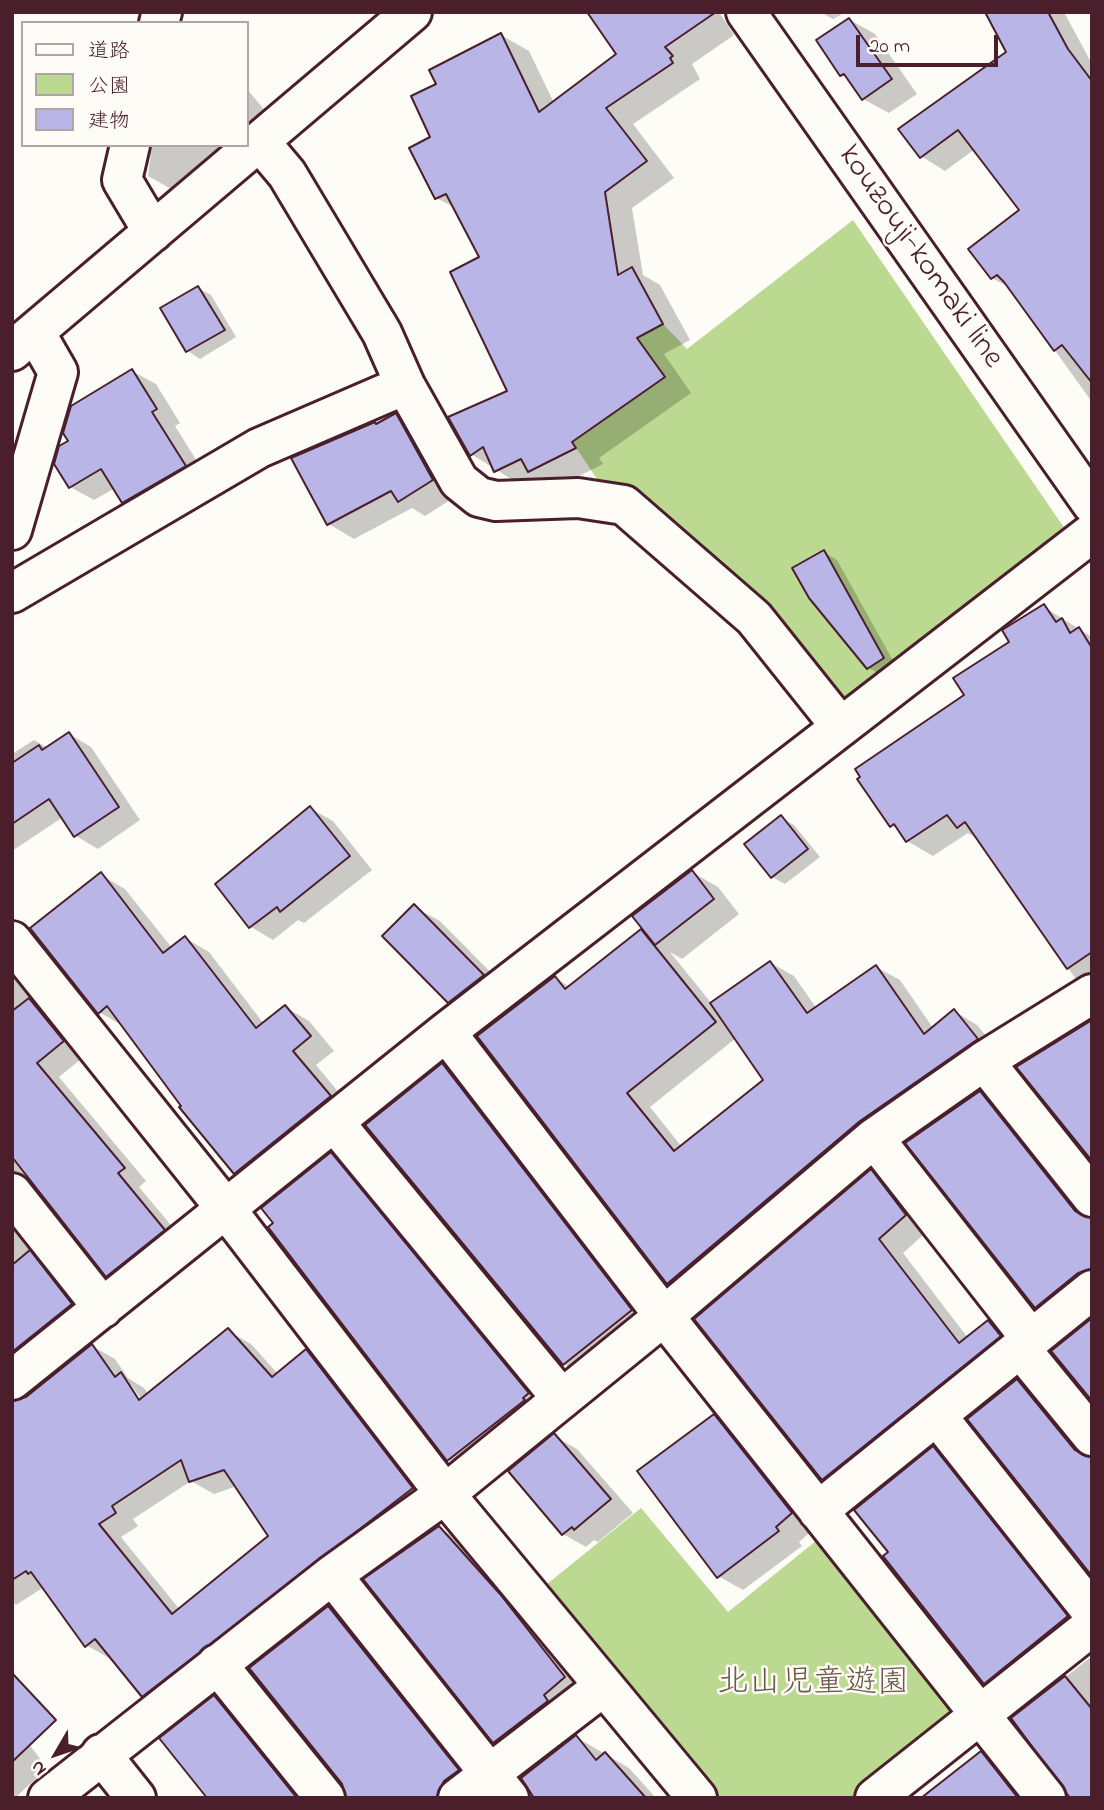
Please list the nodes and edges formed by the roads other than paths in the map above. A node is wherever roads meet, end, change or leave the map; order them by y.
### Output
1 (412, 12) edge
2 (746, 12) edge
3 (260, 142) junction
4 (130, 147) edge
5 (153, 232) junction
6 (24, 341) edge
7 (405, 385) junction
8 (1092, 504) edge
9 (12, 530) edge
10 (1092, 533) edge
11 (12, 593) edge
12 (841, 727) junction
13 (12, 941) edge
14 (1092, 994) edge
15 (446, 1032) junction
16 (984, 1060) junction
17 (334, 1122) junction
18 (874, 1138) junction
19 (12, 1193) edge
20 (1092, 1197) edge
21 (226, 1209) junction
22 (1092, 1290) edge
23 (103, 1308) junction
24 (664, 1316) junction
25 (1026, 1343) junction
26 (12, 1380) edge
27 (562, 1399) junction
28 (937, 1416) junction
29 (1092, 1436) edge
30 (445, 1494) junction
31 (818, 1511) junction
32 (332, 1575) junction
33 (1091, 1623) edge
34 (217, 1664) junction
35 (604, 1686) junction
36 (979, 1715) junction
37 (101, 1754) junction
38 (499, 1785) edge
39 (877, 1797) edge
40 (48, 1798) edge
41 (136, 1798) edge
42 (325, 1798) edge
43 (458, 1798) edge
44 (697, 1798) edge
45 (1046, 1798) edge

1 - 3 street
2 - 8 street, kouzouji-komaki line
3 - 5 street
3 - 7 street
4 - 5 street
5 - 6 street
6 - 9 street
7 - 11 street
7 - 12 street
10 - 12 street
12 - 15 street
13 - 21 street
14 - 16 street
15 - 17 street
15 - 24 street
16 - 18 street
16 - 20 street
17 - 21 street
17 - 27 street
18 - 24 street
18 - 25 street
19 - 23 street
21 - 23 street
21 - 30 street
22 - 25 street
23 - 26 street
24 - 27 street
24 - 31 street
25 - 28 street
25 - 29 street
27 - 30 street
28 - 31 street
28 - 33 street
30 - 32 street
30 - 35 street
31 - 36 street
32 - 34 street
32 - 38 street
33 - 36 street
34 - 37 street
34 - 42 street
35 - 38 street
35 - 44 street
36 - 39 street
36 - 45 street
37 - 40 street
37 - 41 street
38 - 43 street

